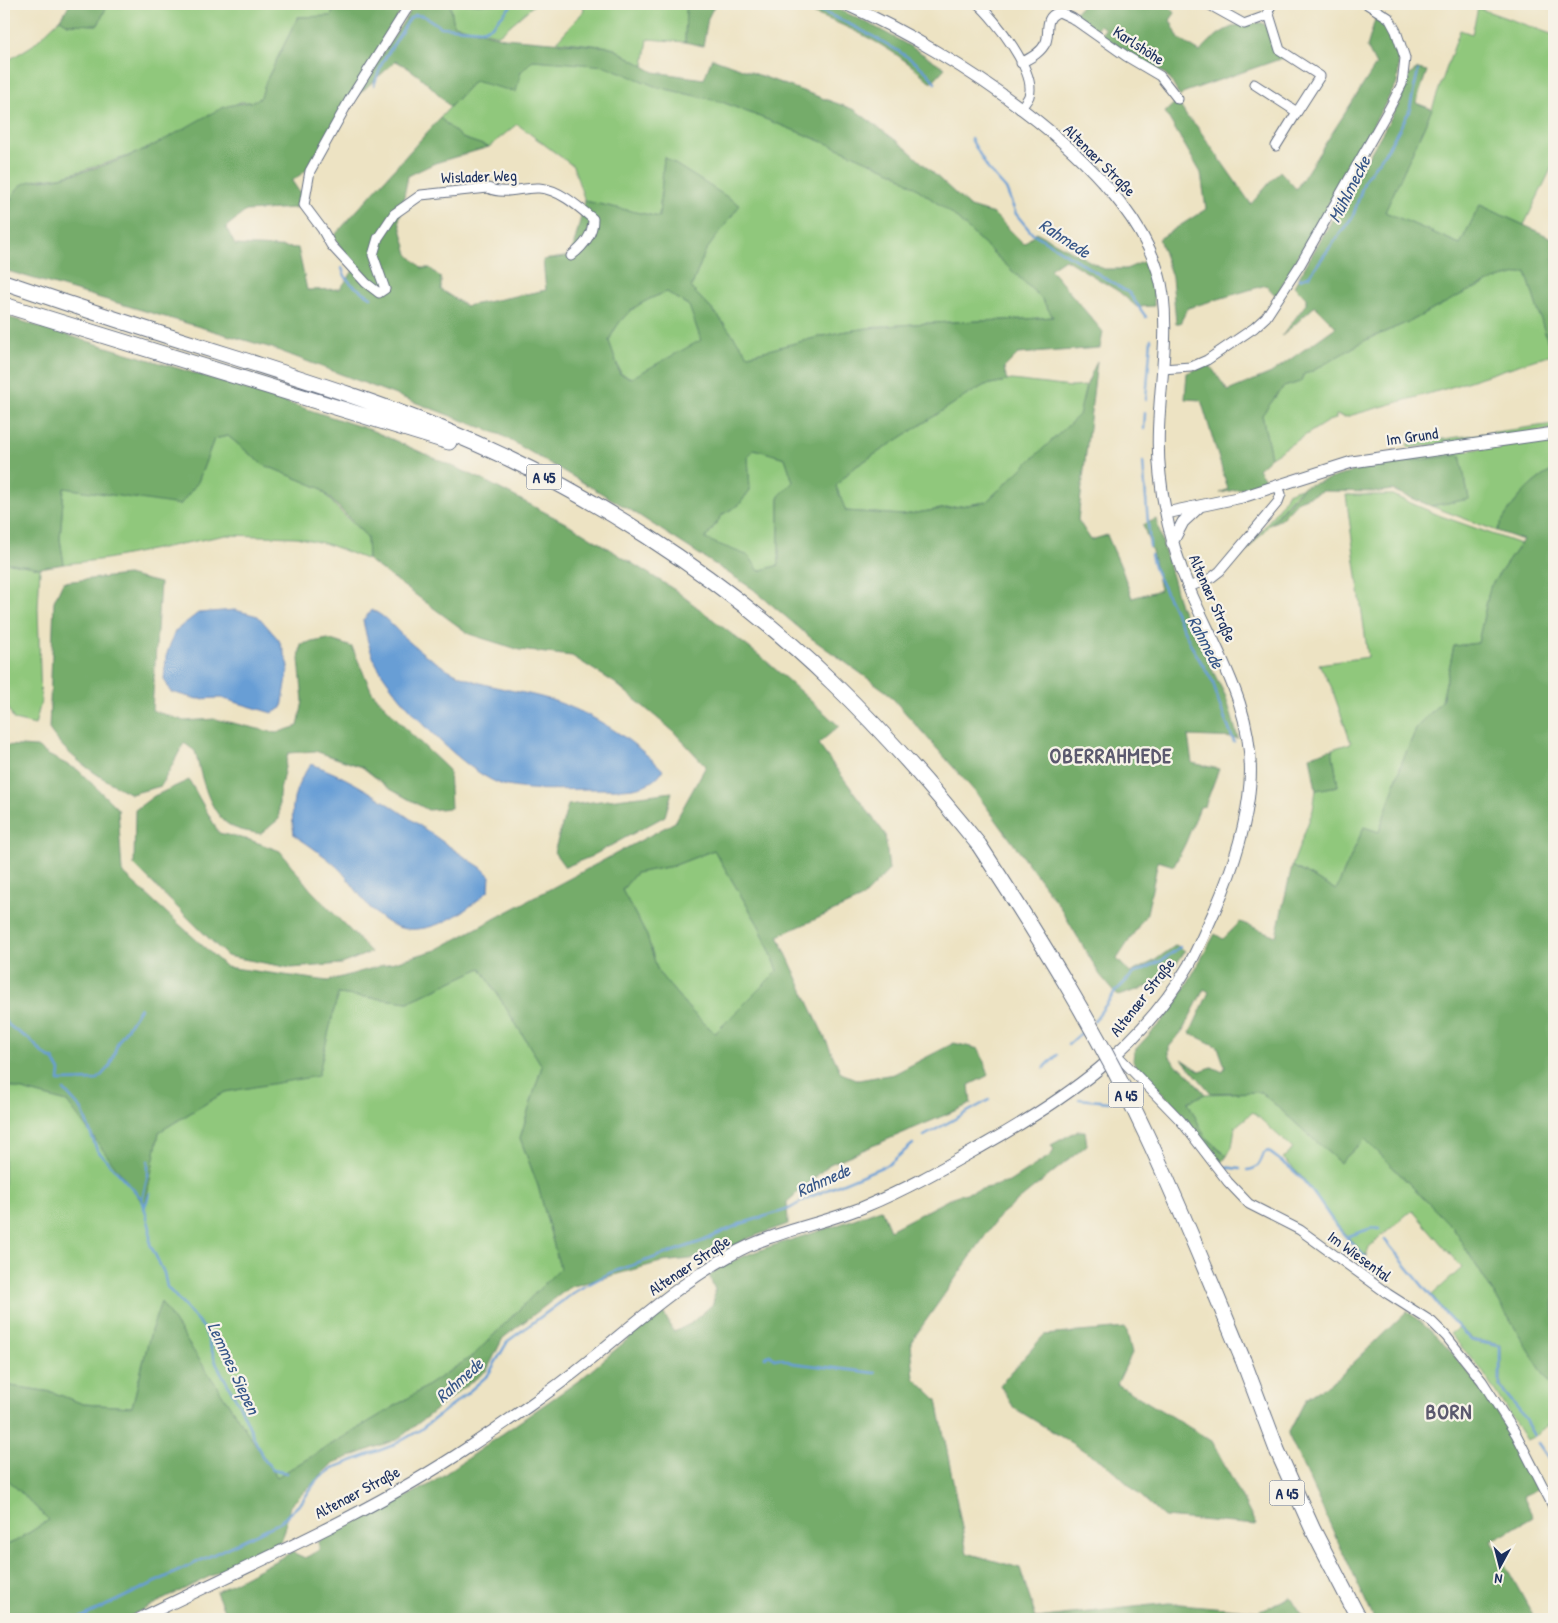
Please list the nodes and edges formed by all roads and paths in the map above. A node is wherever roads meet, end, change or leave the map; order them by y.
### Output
1 (410, 4) edge
2 (845, 4) edge
3 (978, 4) edge
4 (1208, 4) edge
5 (1272, 4) edge
6 (1367, 4) edge
7 (1381, 7) edge
8 (1269, 15) junction
9 (1021, 63) junction
10 (1254, 84) dead end
11 (1178, 99) dead end
12 (1020, 109) junction
13 (1297, 112) junction
14 (1276, 146) dead end
15 (571, 256) dead end
16 (4, 282) edge
17 (4, 305) edge
18 (1162, 369) junction
19 (1554, 433) edge
20 (1278, 486) junction
21 (1199, 506) junction
22 (1166, 513) junction
23 (1172, 543) junction
24 (1189, 587) junction
25 (976, 848) junction
26 (1117, 1055) junction
27 (1239, 1362) junction
28 (1554, 1508) edge
29 (139, 1619) edge
30 (1349, 1619) edge
31 (1359, 1619) edge

1 - 15 street, Wislader Weg
2 - 12 main road, Altenaer Straße
3 - 9 street
4 - 8 street
5 - 8 street
6 - 7 street
7 - 18 street
8 - 13 street
9 - 11 street, Karlshöhe
9 - 12 street
10 - 13 street
12 - 18 main road, Altenaer Straße
13 - 14 street
16 - 25 highway, A 45
17 - 25 highway, A 45
18 - 22 main road, Altenaer Straße
19 - 20 main road, Im Grund
20 - 21 main road, Im Grund
20 - 24 street
21 - 22 main road, Im Grund
21 - 23 main road
22 - 23 main road, Altenaer Straße
23 - 24 main road, Altenaer Straße
24 - 26 main road, Altenaer Straße
25 - 27 highway, A 45, bridge
26 - 28 street, Im Wiesental
26 - 29 main road, Altenaer Straße
27 - 30 highway, A 45
27 - 31 highway, A 45

